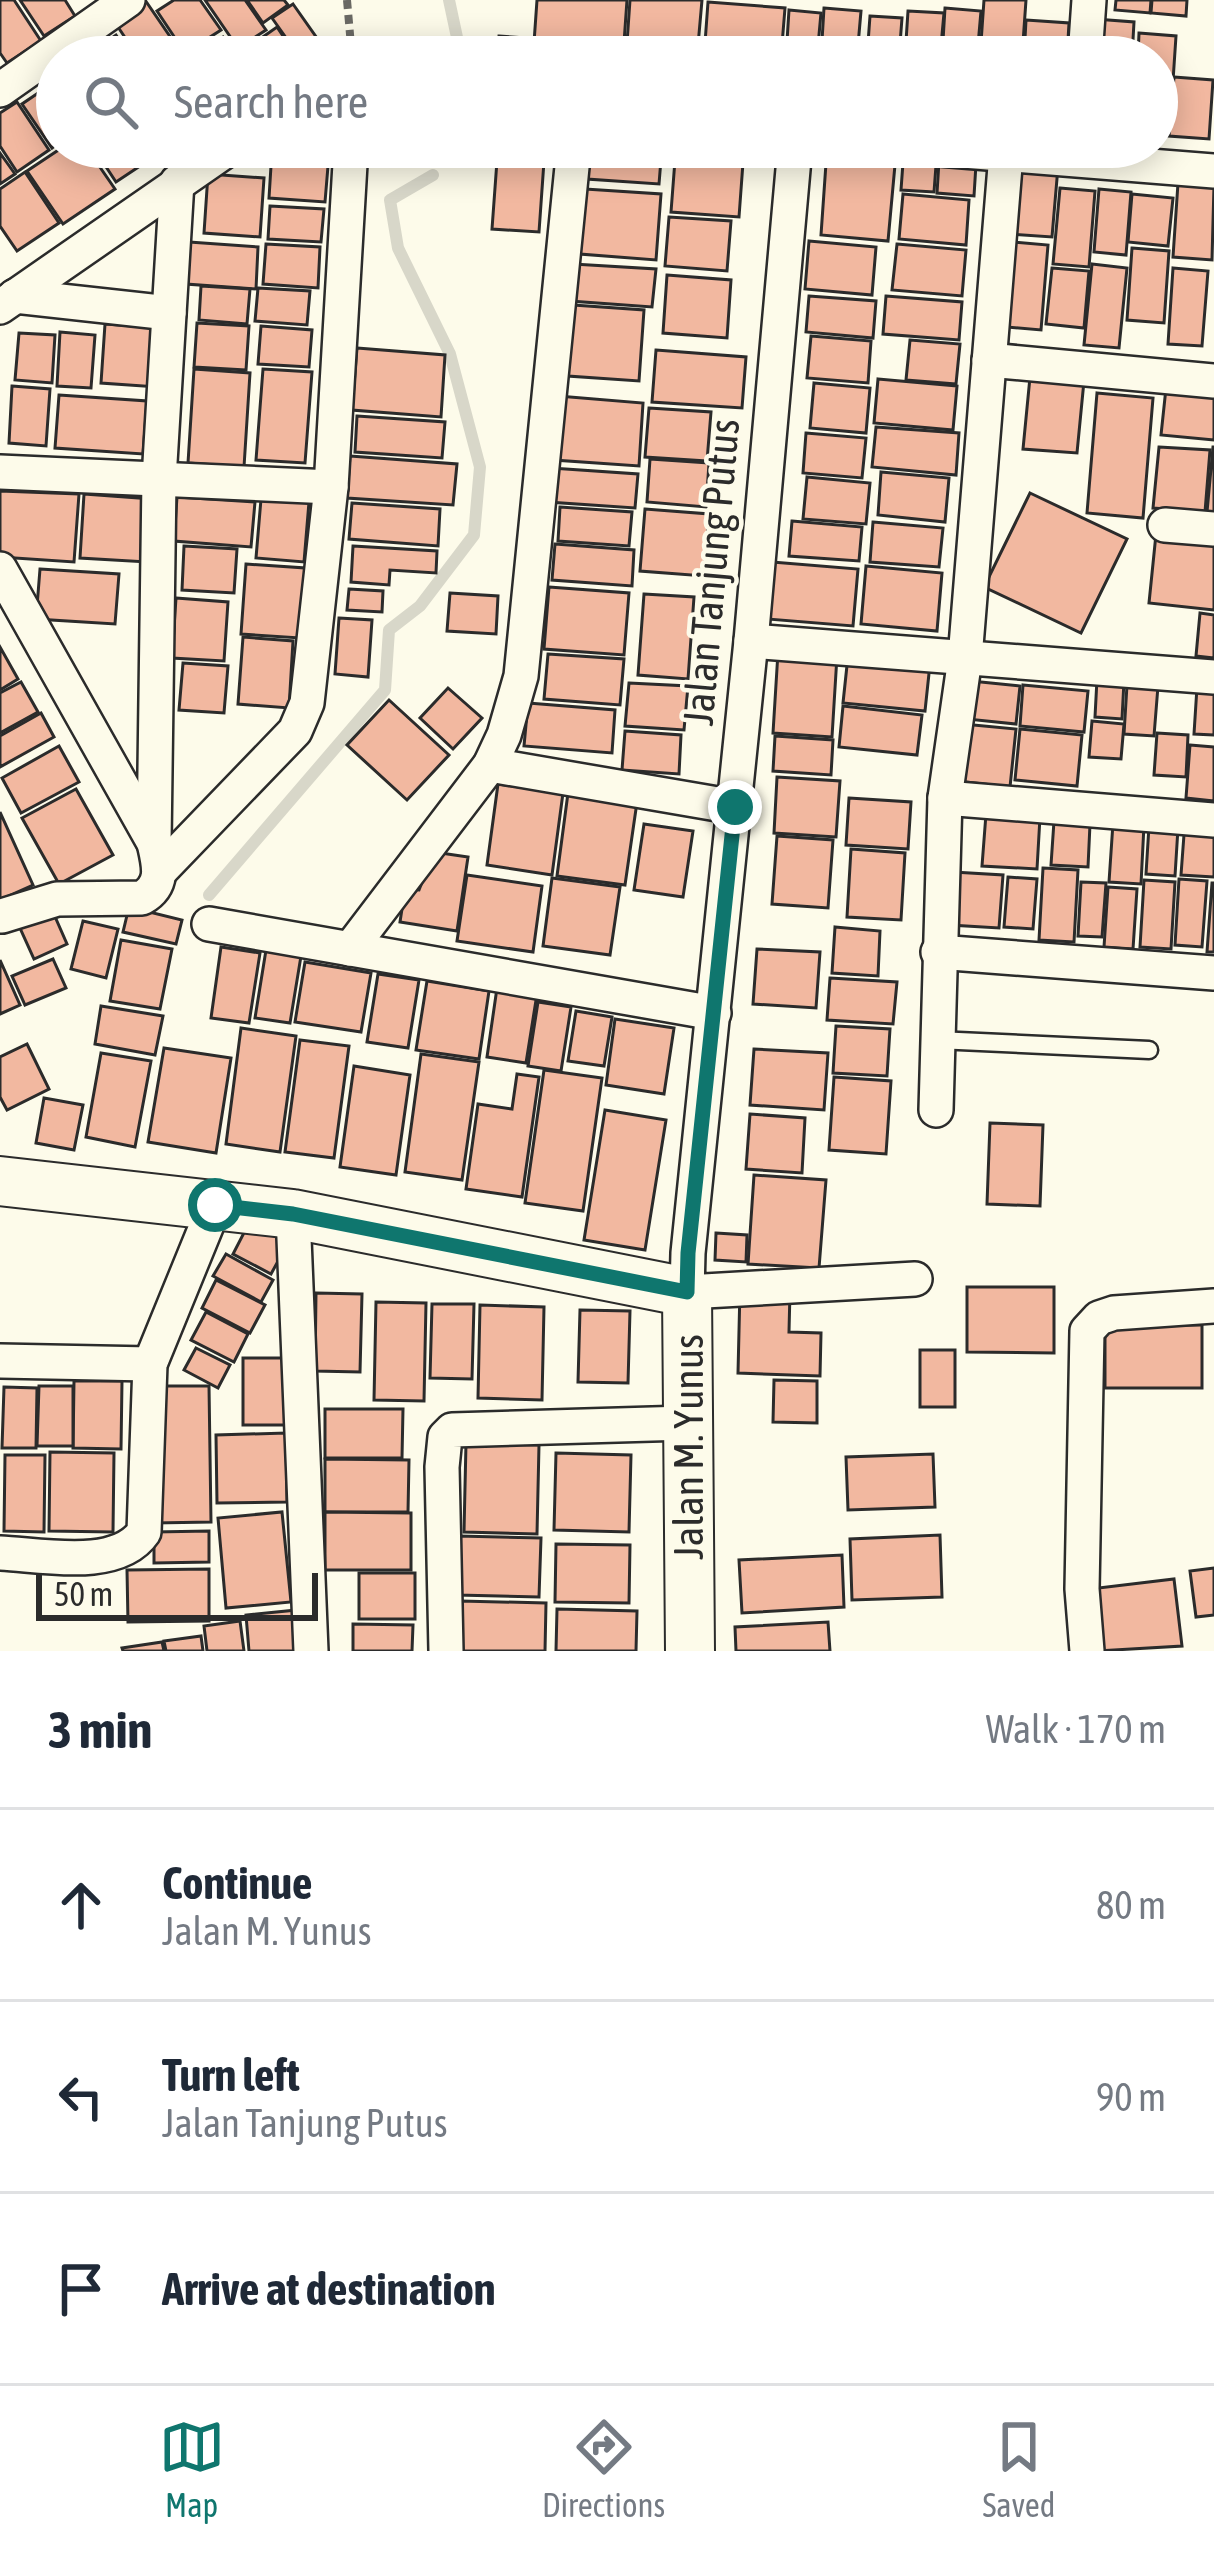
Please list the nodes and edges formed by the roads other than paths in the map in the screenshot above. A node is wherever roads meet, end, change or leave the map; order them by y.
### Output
1 (128, 0) edge
2 (1089, 0) edge
3 (77, 36) edge
4 (1086, 36) edge
5 (36, 65) edge
6 (0, 90) edge
7 (1178, 167) edge
8 (199, 168) edge
9 (350, 168) edge
10 (572, 168) edge
11 (793, 168) edge
12 (1005, 168) edge
13 (1214, 172) edge
14 (177, 182) junction
15 (8, 302) edge
16 (169, 313) junction
17 (989, 360) junction
18 (1214, 381) edge
19 (0, 472) edge
20 (159, 478) junction
21 (331, 487) junction
22 (1165, 526) dead end
23 (1214, 529) edge
24 (0, 569) edge
25 (751, 641) junction
26 (965, 658) junction
27 (1214, 677) edge
28 (490, 765) junction
29 (945, 799) junction
30 (735, 807) junction
31 (1214, 820) edge
32 (157, 857) junction
33 (2, 916) edge
34 (209, 924) dead end
35 (350, 949) junction
36 (938, 952) junction
37 (1214, 974) edge
38 (714, 1013) junction
39 (937, 1040) junction
40 (1149, 1049) dead end
41 (936, 1110) dead end
42 (0, 1181) edge
43 (215, 1205) junction
44 (293, 1214) junction
45 (915, 1279) dead end
46 (687, 1292) junction
47 (1214, 1306) edge
48 (0, 1360) edge
49 (150, 1364) junction
50 (686, 1423) junction
51 (1, 1555) edge
52 (311, 1651) edge
53 (446, 1651) edge
54 (690, 1651) edge
55 (1087, 1651) edge

1 - 3 street
2 - 4 street
5 - 6 street
7 - 13 street
8 - 14 street
9 - 21 street
10 - 28 street
11 - 25 street, Jalan Tanjung Putus
12 - 17 street
14 - 15 street
14 - 16 street
15 - 16 street
16 - 20 street
17 - 18 street
17 - 26 street
19 - 20 street
20 - 21 street
20 - 32 street
21 - 32 street
22 - 23 street
24 - 32 street
25 - 26 street
25 - 30 street, Jalan Tanjung Putus
26 - 27 street
26 - 29 street
28 - 30 street
28 - 35 street
29 - 31 street
29 - 36 street
30 - 38 street, Jalan Tanjung Putus
32 - 33 street
34 - 35 street
35 - 38 street
36 - 37 street
36 - 39 street
38 - 46 street, Jalan Tanjung Putus
39 - 40 lane
39 - 41 street
42 - 43 street, Jalan M. Yunus
43 - 44 street, Jalan M. Yunus
43 - 49 street
44 - 46 street, Jalan M. Yunus
44 - 52 street
45 - 46 street
46 - 50 street, Jalan M. Yunus
47 - 55 street
48 - 49 street
49 - 51 street
50 - 53 street
50 - 54 street, Jalan M. Yunus

